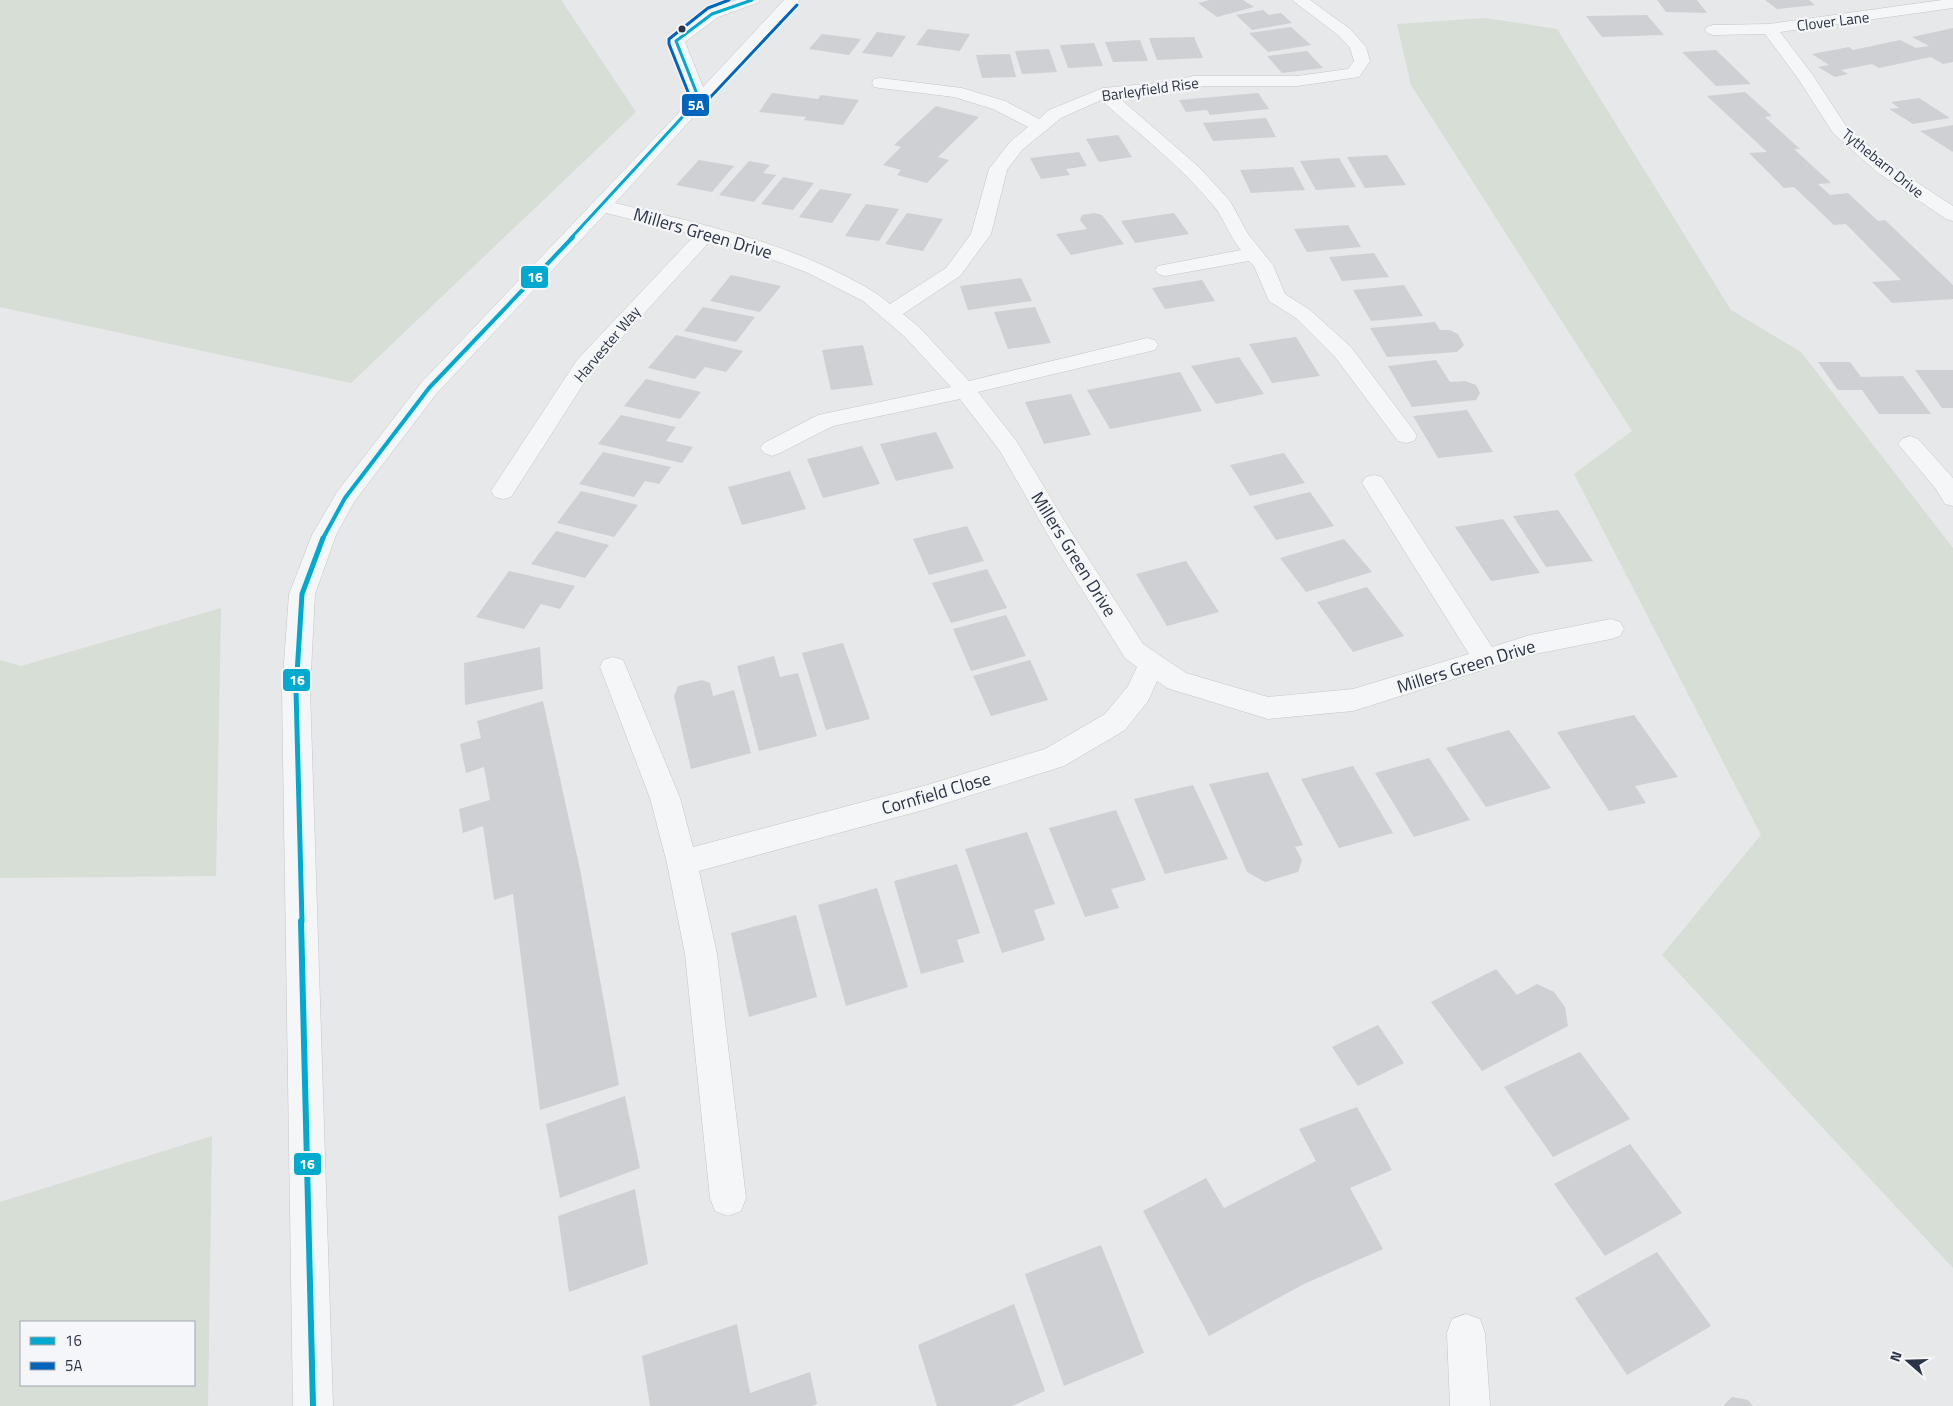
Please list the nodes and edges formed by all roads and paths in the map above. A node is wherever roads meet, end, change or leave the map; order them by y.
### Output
1 (752, 0) edge
2 (792, 0) edge
3 (1300, 0) edge
4 (1953, 3) edge
5 (1769, 29) junction
6 (1713, 30) dead end
7 (880, 83) dead end
8 (1103, 93) junction
9 (699, 99) junction
10 (1040, 126) junction
11 (1953, 193) edge
12 (1925, 197) junction
13 (602, 206) junction
14 (1953, 215) edge
15 (708, 232) junction
16 (1254, 254) junction
17 (1165, 270) dead end
18 (890, 313) junction
19 (1146, 345) dead end
20 (964, 390) junction
21 (1406, 436) dead end
22 (1910, 444) dead end
23 (772, 448) dead end
24 (1374, 483) dead end
25 (1951, 489) edge
26 (503, 491) dead end
27 (1611, 629) dead end
28 (1486, 659) junction
29 (1152, 664) junction
30 (613, 667) dead end
31 (682, 863) junction
32 (728, 1198) dead end
33 (1466, 1333) dead end
34 (312, 1406) edge
35 (1470, 1406) edge

1 - 9 street
2 - 9 street
3 - 8 street, Barleyfield Rise
4 - 5 street, Clover Lane
5 - 6 street, Clover Lane
5 - 12 street, Tythebarn Drive
7 - 10 street
8 - 10 street, Barleyfield Rise
8 - 16 street
9 - 13 street
10 - 18 street, Barleyfield Rise
11 - 12 street
12 - 14 street, Tythebarn Drive
13 - 15 street, Millers Green Drive
13 - 34 street
15 - 18 street, Millers Green Drive
15 - 26 street, Harvester Way
16 - 17 street
16 - 21 street
18 - 20 street, Millers Green Drive
19 - 20 street
20 - 23 street
20 - 29 street, Millers Green Drive
22 - 25 street
24 - 28 street
27 - 28 street, Millers Green Drive
28 - 29 street, Millers Green Drive
29 - 31 street, Cornfield Close
30 - 31 street
31 - 32 street
33 - 35 street

